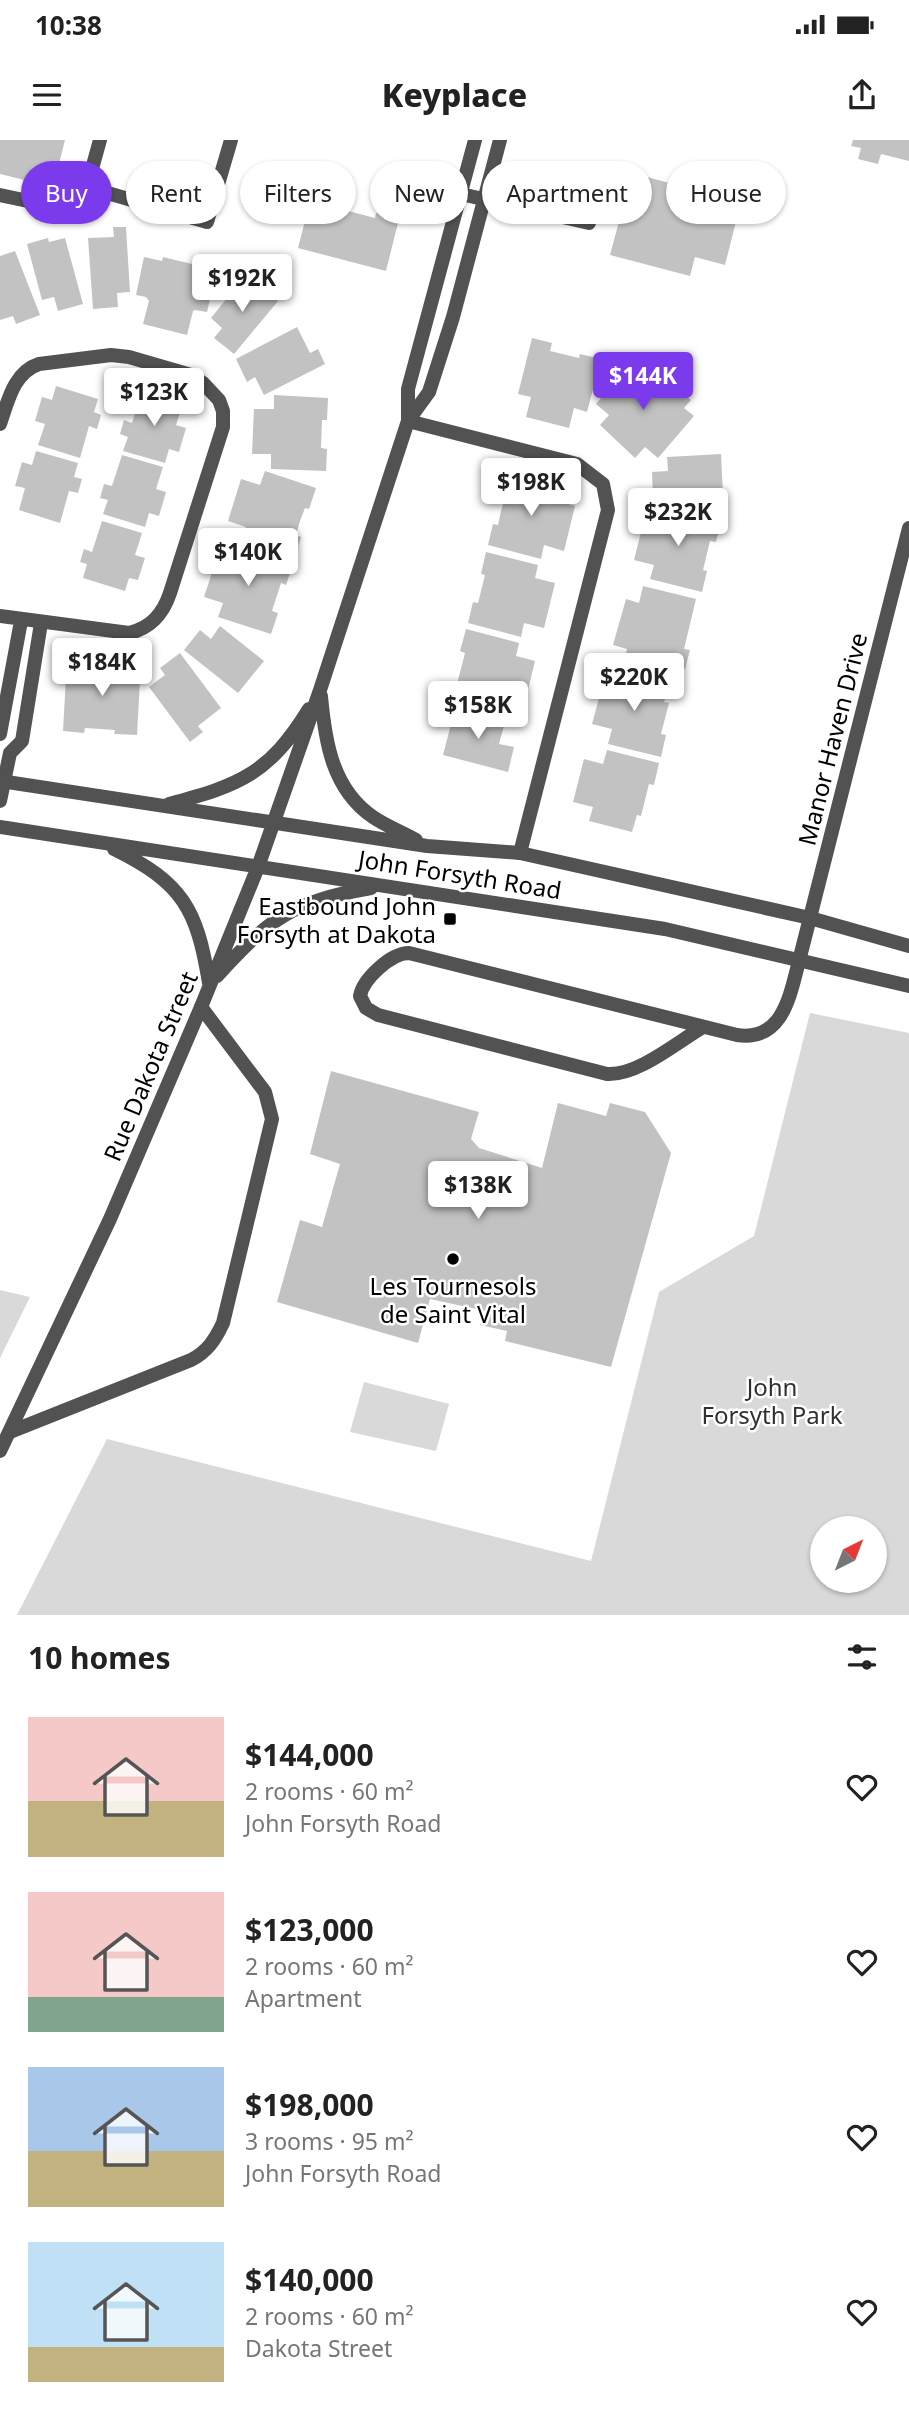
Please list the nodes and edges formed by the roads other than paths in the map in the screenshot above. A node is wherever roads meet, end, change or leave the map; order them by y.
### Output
1 (100, 140) edge
2 (231, 140) edge
3 (475, 140) edge
4 (500, 140) edge
5 (95, 161) edge
6 (495, 161) edge
7 (468, 167) edge
8 (112, 194) edge
9 (0, 195) edge
10 (21, 199) edge
11 (482, 210) edge
12 (453, 224) edge
13 (408, 421) junction
14 (0, 424) edge
15 (909, 528) edge
16 (0, 616) edge
17 (21, 621) junction
18 (41, 623) junction
19 (320, 690) junction
20 (0, 736) edge
21 (10, 753) junction
22 (3, 781) edge
23 (0, 801) edge
24 (161, 806) junction
25 (274, 823) junction
26 (0, 827) edge
27 (101, 842) junction
28 (426, 846) junction
29 (520, 853) junction
30 (258, 867) junction
31 (383, 886) junction
32 (810, 918) junction
33 (909, 946) edge
34 (799, 961) junction
35 (209, 985) junction
36 (909, 986) edge
37 (201, 1007) junction
38 (702, 1027) junction
39 (10, 1432) junction
40 (0, 1451) edge

1 - 5 street
2 - 8 street
3 - 7 street
4 - 6 street
9 - 10 street
11 - 13 street
12 - 13 street
13 - 19 street
13 - 29 street, John Forsyth Road
14 - 18 street
15 - 32 street, Manor Haven Drive
16 - 17 street
17 - 18 street
17 - 20 street
18 - 21 street
19 - 24 street
19 - 25 street, Rue Dakota Street
19 - 28 street
20 - 21 street
21 - 22 street
22 - 23 street
22 - 24 street, John Forsyth Road
24 - 25 street, John Forsyth Road
25 - 28 street, John Forsyth Road
25 - 30 street, Rue Dakota Street
26 - 27 street, John Forsyth Road
27 - 30 street, John Forsyth Road
27 - 35 street
28 - 29 street, John Forsyth Road
29 - 32 street, John Forsyth Road
30 - 31 street, John Forsyth Road
30 - 35 street, Rue Dakota Street
31 - 34 street, John Forsyth Road
31 - 35 street
32 - 33 street, John Forsyth Road
32 - 34 street, Manor Haven Drive
34 - 36 street, John Forsyth Road
34 - 38 street, Manor Haven Drive
35 - 37 street, Rue Dakota Street
37 - 39 street, Rue Dakota Street
37 - 39 street
38 - 38 street, Manor Haven Drive
39 - 40 street, Rue Dakota Street

